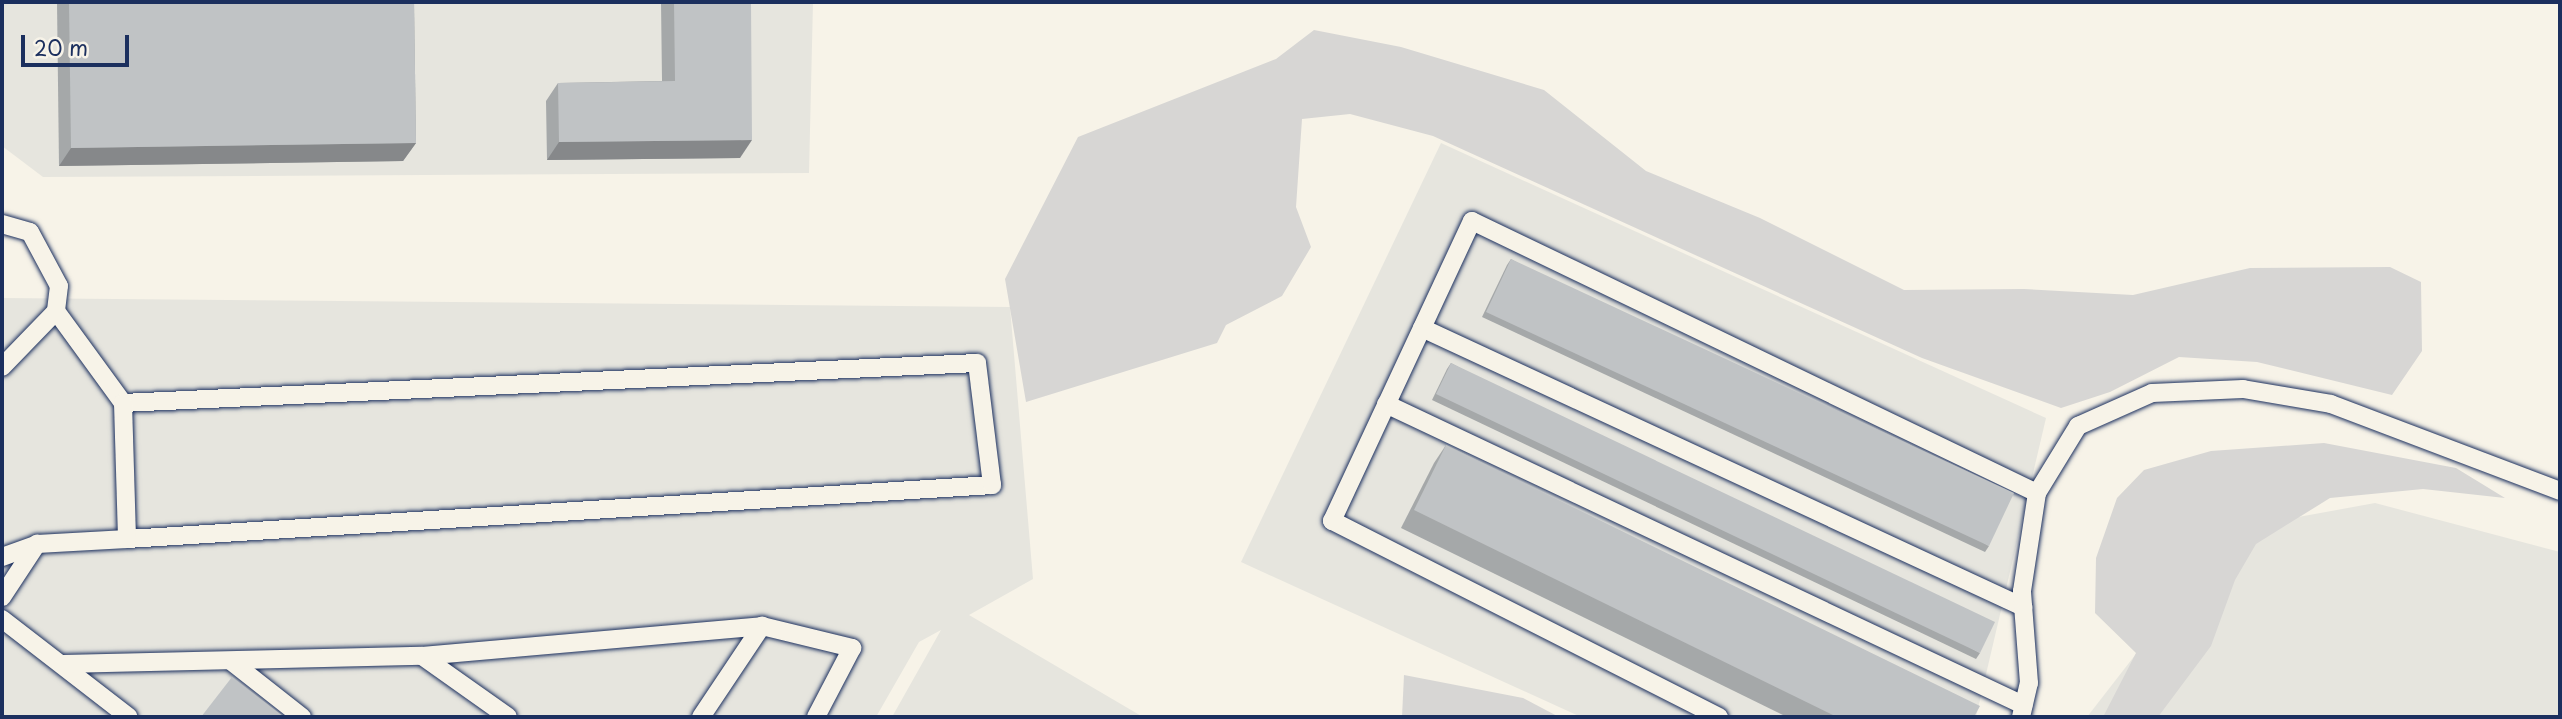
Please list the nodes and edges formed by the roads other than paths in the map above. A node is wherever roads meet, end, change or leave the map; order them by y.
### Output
1 (2, 224) edge
2 (56, 311) junction
3 (1422, 328) junction
4 (2, 367) edge
5 (123, 403) junction
6 (1386, 404) junction
7 (2560, 491) edge
8 (2037, 493) junction
9 (127, 539) junction
10 (37, 544) junction
11 (2, 557) edge
12 (2, 597) edge
13 (2023, 607) junction
14 (2, 619) edge
15 (762, 626) junction
16 (422, 656) junction
17 (232, 662) junction
18 (63, 664) junction
19 (2022, 711) edge
20 (129, 717) edge
21 (302, 717) edge
22 (508, 717) edge
23 (701, 717) edge
24 (816, 717) edge
25 (1719, 717) edge

1 - 2 lane
2 - 4 lane
2 - 5 lane
3 - 6 lane
3 - 8 lane
3 - 13 lane
5 - 9 lane
5 - 9 lane
6 - 19 lane
6 - 25 lane
7 - 8 lane
8 - 13 lane
9 - 10 lane
10 - 11 lane
10 - 12 lane
13 - 19 lane
14 - 18 lane
15 - 16 lane
15 - 23 lane
15 - 24 lane
16 - 17 lane
16 - 22 lane
17 - 18 lane
17 - 21 lane
18 - 20 lane

